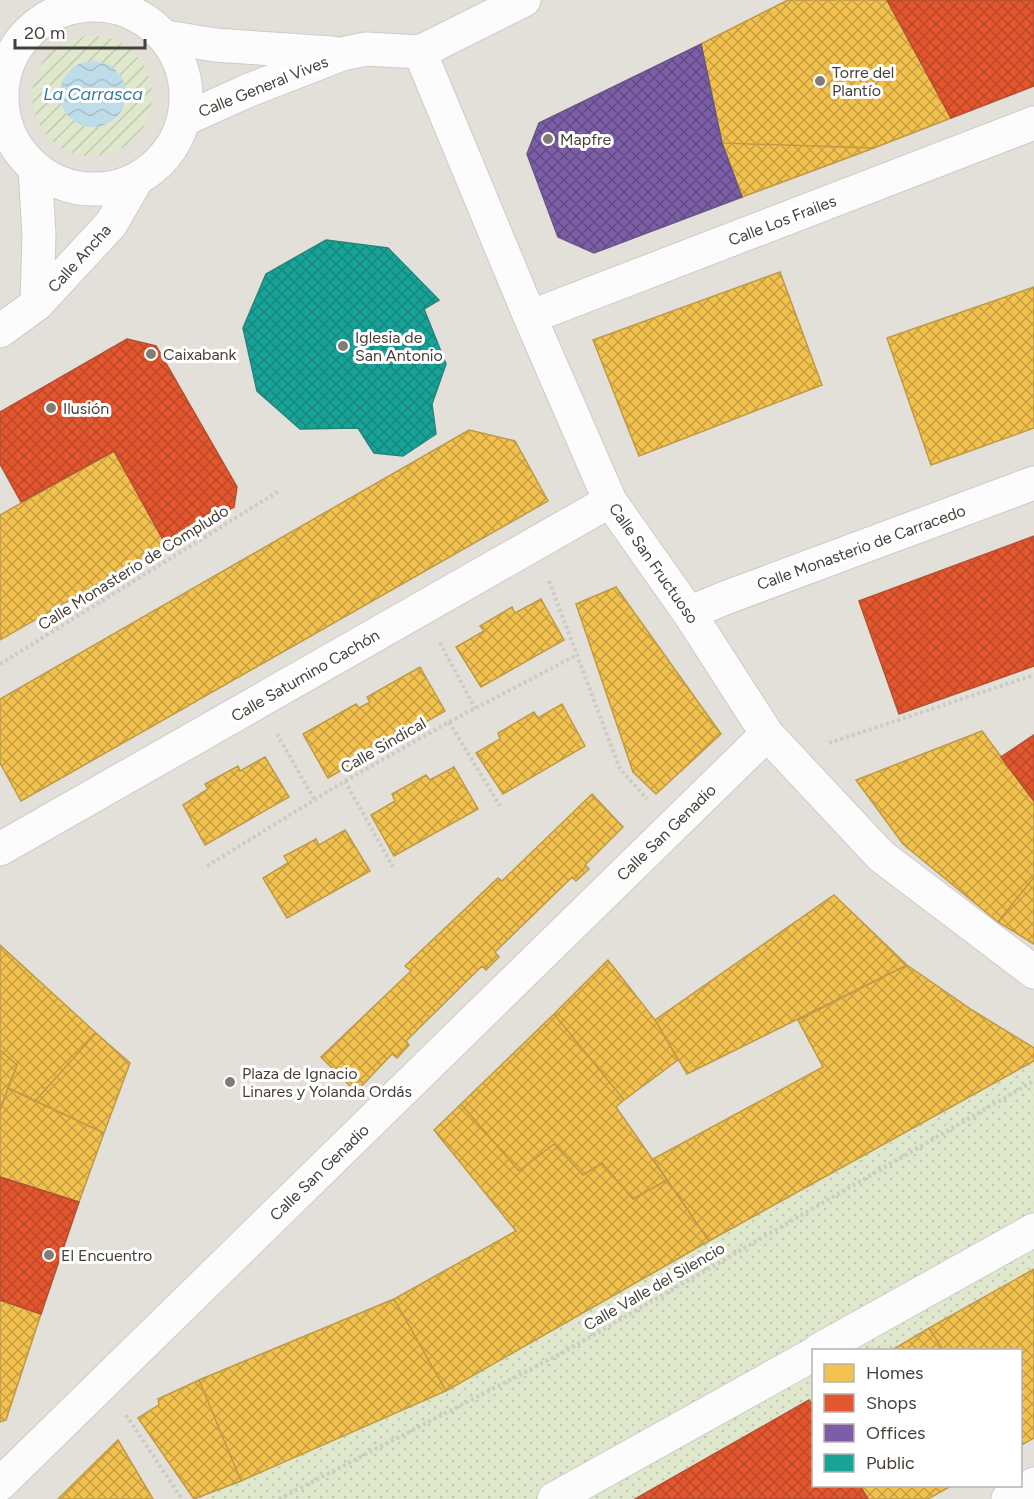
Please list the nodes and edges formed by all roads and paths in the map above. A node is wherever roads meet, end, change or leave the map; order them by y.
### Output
1 (524, 0) edge
2 (32, 27) junction
3 (0, 32) edge
4 (166, 37) junction
5 (420, 52) junction
6 (342, 54) junction
7 (1, 113) edge
8 (184, 119) junction
9 (1034, 123) edge
10 (35, 168) junction
11 (137, 179) junction
12 (37, 304) junction
13 (530, 317) junction
14 (0, 332) edge
15 (1034, 483) edge
16 (279, 491) dead end
17 (610, 501) junction
18 (535, 544) junction
19 (421, 609) junction
20 (689, 613) junction
21 (577, 655) junction
22 (0, 664) edge
23 (1034, 675) edge
24 (259, 702) junction
25 (476, 708) junction
26 (449, 722) junction
27 (777, 746) junction
28 (345, 781) junction
29 (314, 799) junction
30 (501, 806) dead end
31 (671, 827) junction
32 (0, 849) edge
33 (207, 866) dead end
34 (393, 867) dead end
35 (1034, 972) edge
36 (1034, 1081) edge
37 (1034, 1230) edge
38 (821, 1349) edge
39 (812, 1355) edge
40 (103, 1383) junction
41 (0, 1484) edge
42 (1034, 1484) edge
43 (182, 1499) edge
44 (279, 1499) edge
45 (554, 1499) edge
46 (1008, 1499) edge

1 - 5 street, Calle General Vives
2 - 3 street
2 - 4 street
2 - 7 street
4 - 6 street, Calle General Vives
4 - 8 street
5 - 6 street, Calle General Vives
5 - 13 street, Calle San Fructuoso
6 - 8 street, Calle General Vives
7 - 10 street
8 - 11 street
9 - 13 street, Calle Los Frailes
10 - 11 street
10 - 12 street, Calle Ancha
11 - 12 street, Calle Ancha
12 - 14 street, Calle Ancha
13 - 17 street, Calle San Fructuoso
15 - 20 street, Calle Monasterio de Carracedo
16 - 22 path, Calle Monasterio de Compludo
17 - 18 street, Calle Saturnino Cachón
17 - 20 street, Calle San Fructuoso
18 - 19 street, Calle Saturnino Cachón
18 - 21 path
19 - 24 street, Calle Saturnino Cachón
19 - 25 path
20 - 27 street, Calle San Fructuoso
21 - 25 path, Calle Sindical
21 - 31 path
23 - 27 path
24 - 29 path
24 - 32 street, Calle Saturnino Cachón
25 - 26 path, Calle Sindical
26 - 28 path, Calle Sindical
26 - 30 path
27 - 31 street, Calle San Genadio
27 - 35 street, Calle San Fructuoso
28 - 29 path, Calle Sindical
28 - 34 path
29 - 33 path, Calle Sindical
31 - 40 street, Calle San Genadio
36 - 44 path, Calle Valle del Silencio
37 - 38 street
39 - 45 street
40 - 41 street, Calle San Genadio
40 - 43 path
42 - 46 street

